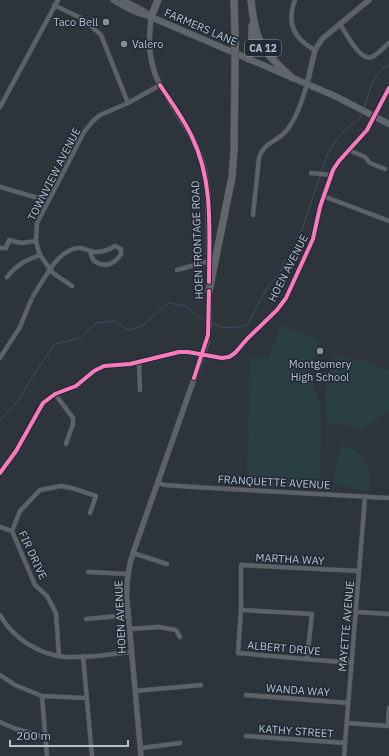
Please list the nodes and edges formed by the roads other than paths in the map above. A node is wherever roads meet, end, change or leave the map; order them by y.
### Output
1 (58, 0) edge
2 (113, 0) edge
3 (123, 0) edge
4 (158, 0) edge
5 (234, 0) edge
6 (251, 0) edge
7 (295, 0) edge
8 (368, 0) edge
9 (54, 5) junction
10 (252, 10) junction
11 (151, 17) junction
12 (340, 24) junction
13 (389, 43) edge
14 (315, 50) junction
15 (249, 59) junction
16 (291, 77) junction
17 (307, 84) junction
18 (160, 85) junction
19 (389, 88) edge
20 (128, 102) junction
21 (0, 107) edge
22 (375, 116) junction
23 (389, 124) edge
24 (348, 150) junction
25 (385, 169) dead end
26 (313, 173) dead end
27 (330, 175) junction
28 (0, 187) edge
29 (323, 196) junction
30 (48, 201) junction
31 (253, 215) dead end
32 (389, 221) edge
33 (36, 241) junction
34 (0, 248) edge
35 (91, 251) junction
36 (40, 255) junction
37 (209, 261) junction
38 (50, 269) junction
39 (177, 270) dead end
40 (8, 277) dead end
41 (72, 286) dead end
42 (209, 291) junction
43 (202, 355) junction
44 (0, 358) edge
45 (139, 362) junction
46 (140, 390) dead end
47 (55, 394) junction
48 (66, 444) dead end
49 (0, 473) edge
50 (158, 483) junction
51 (365, 497) junction
52 (389, 498) edge
53 (90, 513) dead end
54 (0, 527) edge
55 (12, 531) junction
56 (134, 553) junction
57 (167, 564) dead end
58 (359, 571) junction
59 (88, 572) dead end
60 (128, 574) junction
61 (241, 610) junction
62 (356, 612) junction
63 (389, 614) edge
64 (0, 615) edge
65 (128, 615) junction
66 (86, 619) dead end
67 (130, 629) junction
68 (180, 637) dead end
69 (131, 652) junction
70 (59, 656) junction
71 (83, 656) junction
72 (307, 659) junction
73 (352, 663) junction
74 (0, 675) edge
75 (201, 685) dead end
76 (136, 691) junction
77 (246, 695) dead end
78 (42, 696) junction
79 (86, 698) junction
80 (348, 703) junction
81 (389, 708) edge
82 (0, 722) edge
83 (348, 723) junction
84 (388, 726) edge
85 (246, 736) dead end
86 (46, 737) junction
87 (180, 744) dead end
88 (345, 744) junction
89 (141, 748) junction
90 (47, 756) edge
91 (92, 756) edge
92 (142, 756) edge
93 (344, 756) edge

1 - 9 street
2 - 11 street, FARMERS LANE
3 - 11 street
4 - 11 highway
5 - 42 highway, bridge
6 - 10 highway, CA 12
7 - 14 street
8 - 12 street
9 - 20 street
9 - 21 street
10 - 15 highway
10 - 16 highway, CA 12
11 - 15 main road, FARMERS LANE / CA 12
11 - 18 street, HOEN FRONTAGE ROAD
12 - 13 street
12 - 14 street
14 - 17 street
15 - 16 main road, FARMERS LANE / CA 12
16 - 17 main road, FARMERS LANE / CA 12
17 - 22 main road, FARMERS LANE / CA 12
17 - 31 street
18 - 20 street, TOWNVIEW AVENUE
18 - 37 street, HOEN FRONTAGE ROAD
19 - 22 street, HOEN AVENUE
20 - 30 street, TOWNVIEW AVENUE
22 - 23 main road, FARMERS LANE / CA 12
22 - 24 street, HOEN AVENUE
24 - 25 street
24 - 27 street, HOEN AVENUE
26 - 27 street
27 - 29 street, HOEN AVENUE
28 - 30 street
29 - 32 street
29 - 43 street, HOEN AVENUE
30 - 33 street, TOWNVIEW AVENUE
33 - 34 street
33 - 36 street, TOWNVIEW AVENUE
35 - 35 street
35 - 38 street
36 - 38 street, TOWNVIEW AVENUE
36 - 40 street
37 - 39 street
37 - 42 street, HOEN FRONTAGE ROAD
38 - 41 street, TOWNVIEW AVENUE
38 - 44 street
42 - 43 street, HOEN FRONTAGE ROAD
43 - 45 street
43 - 50 street, HOEN AVENUE
45 - 46 street
45 - 47 street
47 - 48 street
47 - 49 street
50 - 51 street, FRANQUETTE AVENUE
50 - 56 street, HOEN AVENUE
51 - 52 street, FRANQUETTE AVENUE
51 - 58 street, MAYETTE AVENUE
53 - 55 street, FIR DRIVE
54 - 55 street
55 - 70 street, FIR DRIVE
56 - 57 street
56 - 60 street, HOEN AVENUE
58 - 61 street, MARTHA WAY
58 - 62 street, MAYETTE AVENUE
59 - 60 street
60 - 65 street, HOEN AVENUE
61 - 72 street, ALBERT DRIVE
61 - 72 street
62 - 63 street
62 - 73 street, MAYETTE AVENUE
64 - 70 street
65 - 66 street
65 - 67 street, HOEN AVENUE
67 - 68 street
67 - 69 street, HOEN AVENUE
69 - 71 street
69 - 76 street, HOEN AVENUE
70 - 71 street
71 - 79 street
72 - 73 street, ALBERT DRIVE
73 - 80 street, MAYETTE AVENUE
74 - 78 street
75 - 76 street
76 - 89 street, HOEN AVENUE
77 - 80 street, WANDA WAY
78 - 79 street
78 - 86 street
79 - 91 street
80 - 83 street, MAYETTE AVENUE
81 - 84 street
82 - 86 street
83 - 84 street
83 - 88 street, MAYETTE AVENUE
85 - 88 street, KATHY STREET
86 - 90 street
87 - 89 street
88 - 93 street, MAYETTE AVENUE
89 - 92 street, HOEN AVENUE

